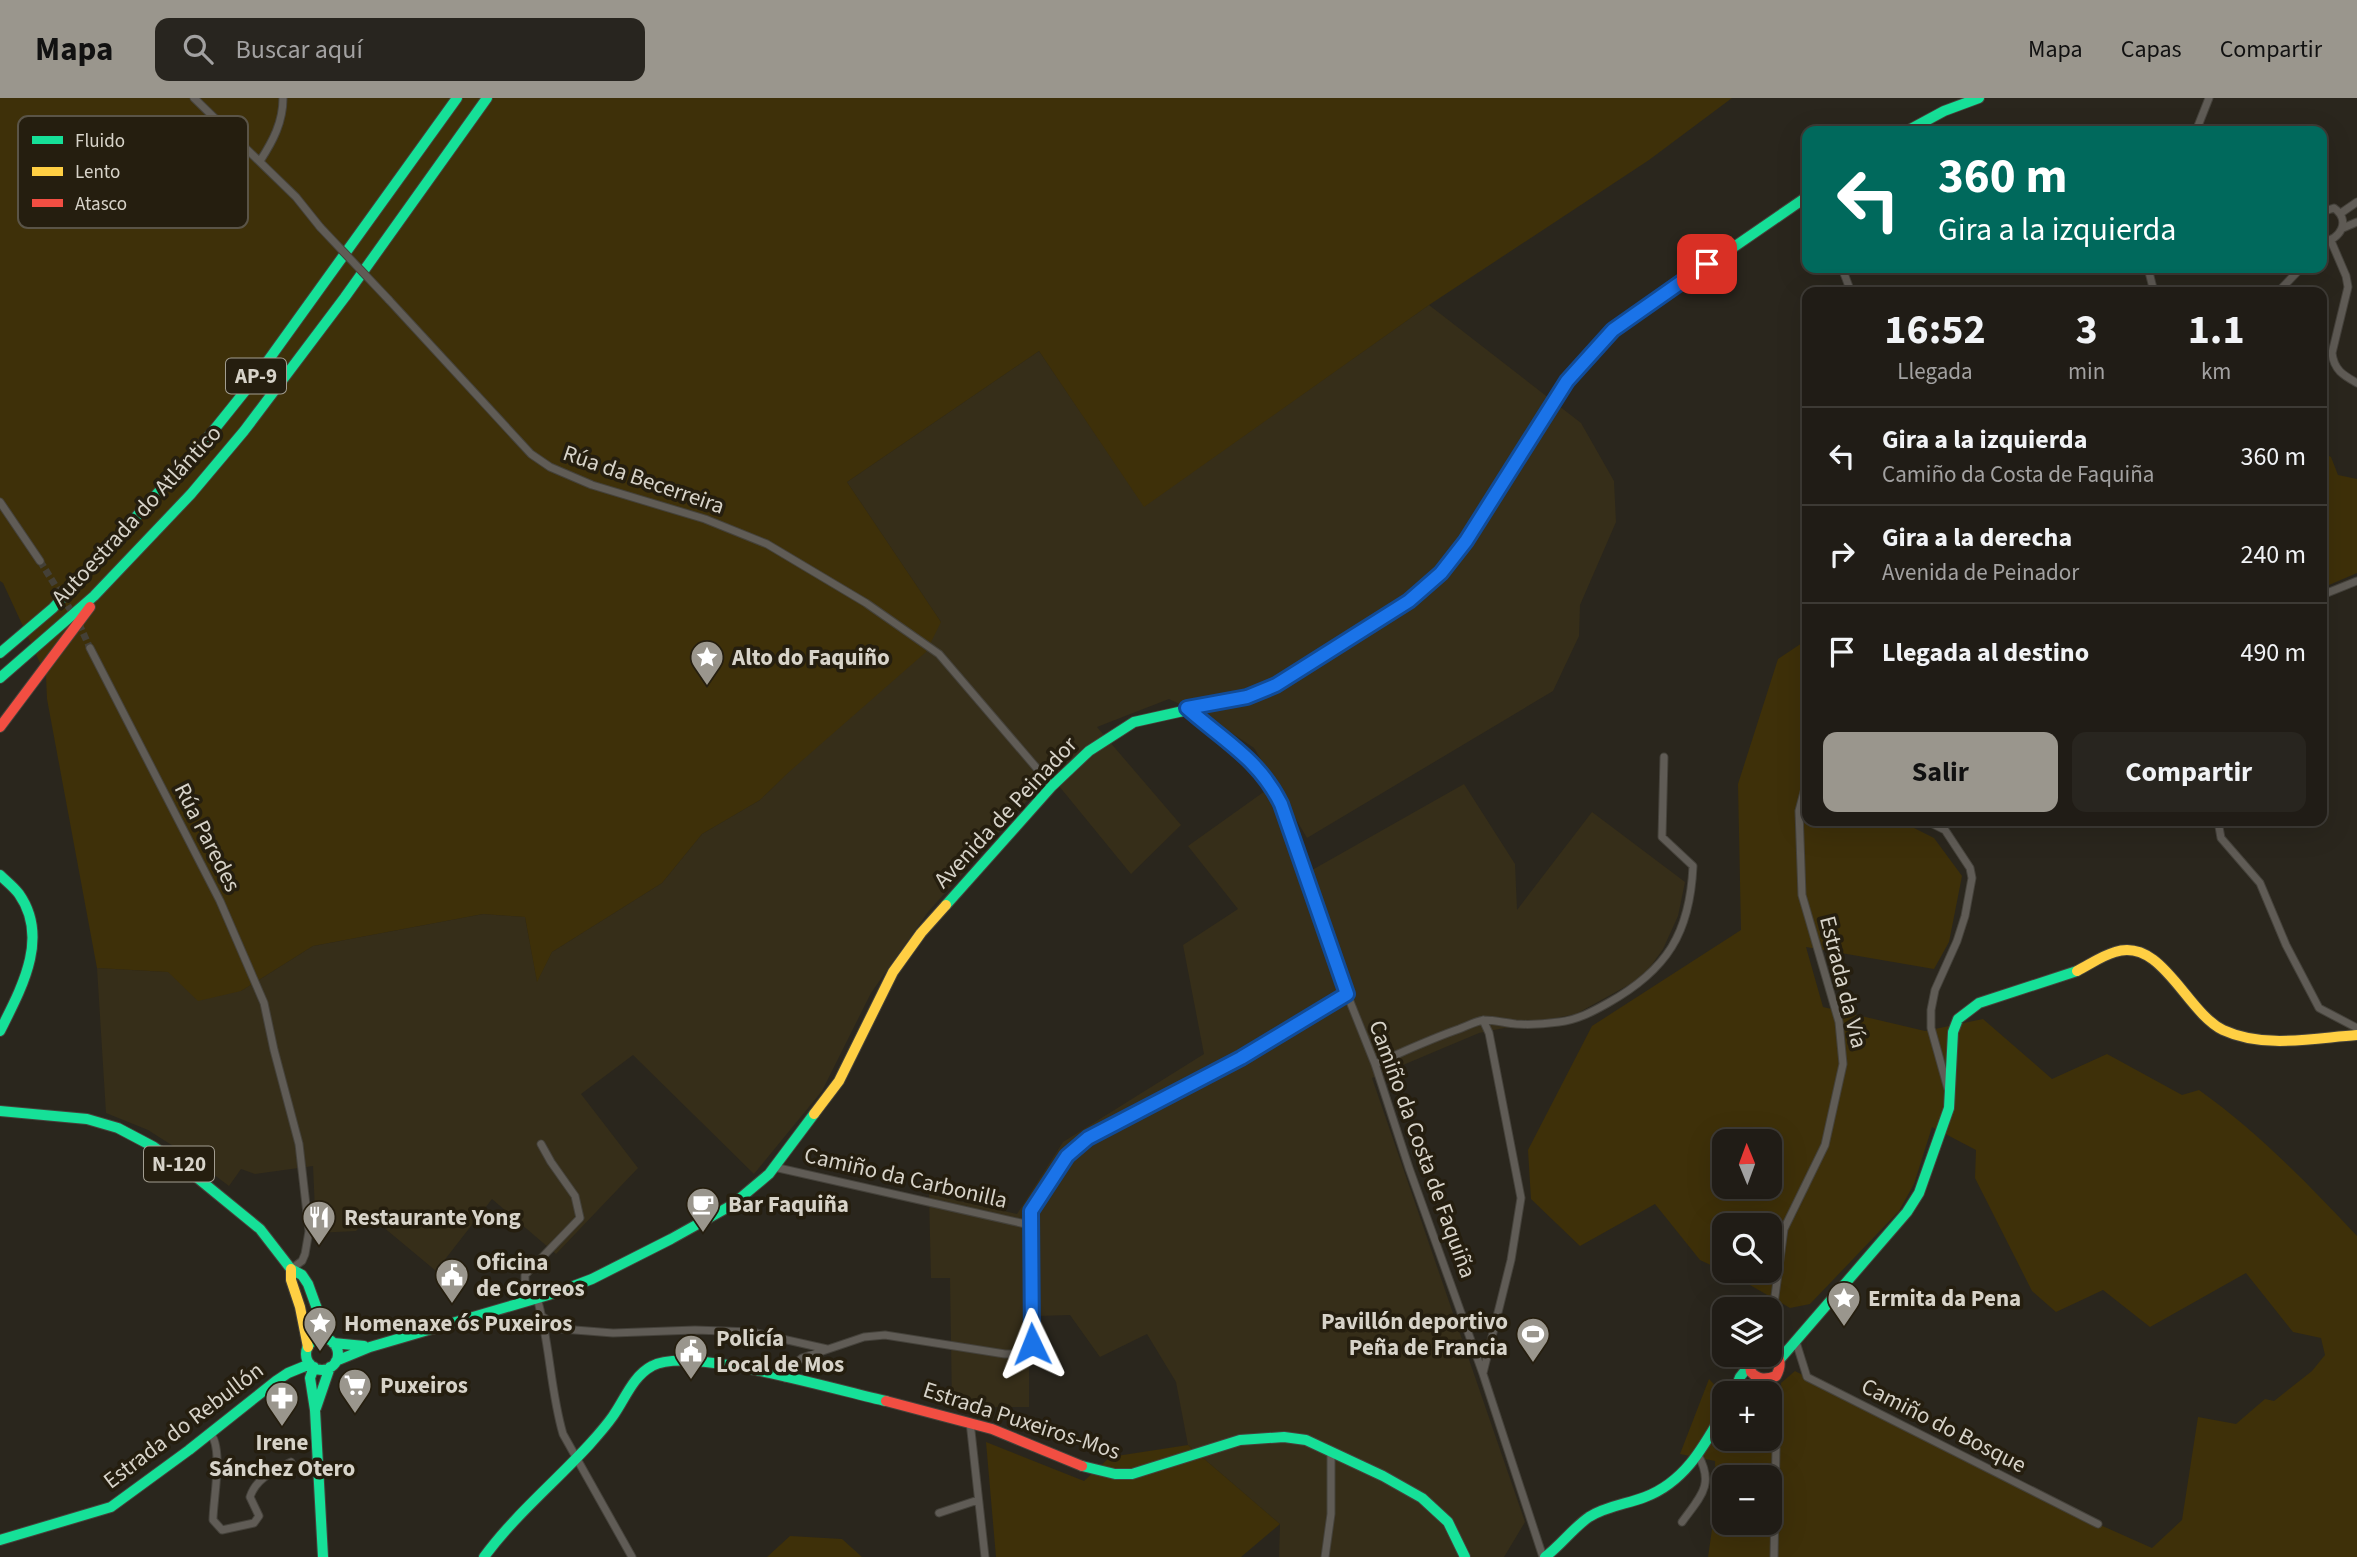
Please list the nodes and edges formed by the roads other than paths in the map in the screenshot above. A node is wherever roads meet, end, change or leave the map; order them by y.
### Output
1 (194, 98) edge
2 (283, 98) edge
3 (457, 98) edge
4 (487, 98) edge
5 (1979, 98) edge
6 (2209, 98) edge
7 (213, 116) edge
8 (1916, 126) edge
9 (2198, 126) edge
10 (248, 150) edge
11 (260, 161) junction
12 (1802, 199) edge
13 (2357, 202) edge
14 (2327, 210) edge
15 (2341, 213) junction
16 (2357, 222) edge
17 (2343, 228) junction
18 (2327, 242) edge
19 (2296, 273) edge
20 (2283, 287) edge
21 (2357, 383) edge
22 (0, 502) edge
23 (40, 561) tunnel mouth
24 (113, 575) junction
25 (2357, 581) edge
26 (2327, 593) edge
27 (53, 608) junction
28 (0, 639) edge
29 (90, 649) tunnel mouth
30 (0, 653) edge
31 (0, 678) edge
32 (1187, 708) junction
33 (0, 727) edge
34 (1664, 757) dead end
35 (1052, 786) junction
36 (1802, 800) edge
37 (1937, 826) edge
38 (2219, 826) edge
39 (0, 875) edge
40 (1347, 994) junction
41 (1483, 1020) junction
42 (2357, 1028) edge
43 (0, 1031) edge
44 (2357, 1035) edge
45 (1375, 1064) junction
46 (1950, 1095) junction
47 (0, 1111) edge
48 (35, 1115) junction
49 (0, 1120) edge
50 (541, 1144) dead end
51 (774, 1167) junction
52 (1030, 1225) junction
53 (291, 1269) junction
54 (1775, 1297) edge
55 (537, 1298) junction
56 (525, 1301) junction
57 (542, 1317) junction
58 (331, 1341) junction
59 (1796, 1342) junction
60 (308, 1347) junction
61 (370, 1347) junction
62 (827, 1349) junction
63 (1782, 1351) edge
64 (333, 1364) junction
65 (312, 1366) junction
66 (1750, 1367) edge
67 (1780, 1367) edge
68 (1750, 1370) junction
69 (1483, 1374) junction
70 (785, 1378) junction
71 (1768, 1379) joint
72 (1739, 1381) edge
73 (316, 1410) junction
74 (970, 1422) junction
75 (1712, 1431) edge
76 (210, 1433) junction
77 (1776, 1451) edge
78 (1331, 1452) junction
79 (1698, 1455) junction
80 (576, 1457) junction
81 (291, 1462) dead end
82 (978, 1500) junction
83 (939, 1513) dead end
84 (1682, 1522) dead end
85 (2098, 1524) dead end
86 (4, 1539) edge
87 (1548, 1556) edge
88 (323, 1557) edge
89 (484, 1557) edge
90 (632, 1557) edge
91 (985, 1557) edge
92 (1325, 1557) edge
93 (1465, 1557) edge
94 (1774, 1557) edge

1 - 7 street, Rúa da Becerreira
2 - 11 street
3 - 27 main road, Autoestrada do Atlántico / AP-9
4 - 24 main road, Autoestrada do Atlántico / AP-9
5 - 8 main road
6 - 9 street
10 - 11 street, Rúa da Becerreira
11 - 35 street, Rúa da Becerreira, bridge
12 - 32 main road, Avenida de Peinador
13 - 15 street
14 - 15 street
15 - 17 street
16 - 17 street
17 - 18 street
18 - 21 street
19 - 20 street
22 - 23 street
24 - 31 main road, Autoestrada do Atlántico / AP-9
24 - 33 main road
25 - 26 street
27 - 28 main road
27 - 30 main road, Autoestrada do Atlántico / AP-9
29 - 53 street, Rúa Paredes
32 - 35 main road, Avenida de Peinador
32 - 40 street, Camiño da Costa de Faquiña
34 - 41 street
35 - 51 main road, Avenida de Peinador
36 - 54 street, Estrada da Vía
37 - 46 street
38 - 42 street
39 - 43 main road
40 - 45 street, Camiño da Costa de Faquiña
40 - 52 street
41 - 45 street
41 - 69 street
44 - 46 main road
45 - 69 street, Camiño da Costa de Faquiña
46 - 59 main road
47 - 48 main road, N-120
48 - 49 main road, N-120
48 - 53 main road, N-120
50 - 56 street
51 - 52 street, Camiño da Carbonilla
51 - 55 main road, Avenida de Peinador
52 - 62 street
53 - 58 main road, N-120
53 - 60 main road, N-120
55 - 56 main road, Avenida de Peinador
55 - 57 street
56 - 61 main road, Avenida de Peinador
57 - 62 street
57 - 80 street
58 - 60 main road
58 - 61 main road, Avenida de Peinador
58 - 64 main road, N-120
59 - 63 main road
59 - 85 street, Camiño do Bosque
60 - 65 main road, N-120
61 - 64 main road, Avenida de Peinador
62 - 70 street
64 - 65 main road
64 - 73 main road, N-120
65 - 73 main road, N-120
65 - 76 main road, Estrada do Rebullón
66 - 68 main road
67 - 71 main road
68 - 71 main road
68 - 72 main road
69 - 87 street, Camiño da Costa de Faquiña
70 - 74 main road, Estrada Puxeiros-Mos
70 - 80 main road, Estrada Puxeiros-Mos
73 - 88 main road, N-120
74 - 78 main road, Estrada Puxeiros-Mos
74 - 82 street
75 - 79 main road
76 - 81 street
76 - 86 main road, Estrada do Rebullón
77 - 94 street
78 - 92 street
78 - 93 main road, Estrada Puxeiros-Mos
79 - 84 street
79 - 87 main road
80 - 89 main road, Estrada Puxeiros-Mos
80 - 90 street
82 - 83 street
82 - 91 street

